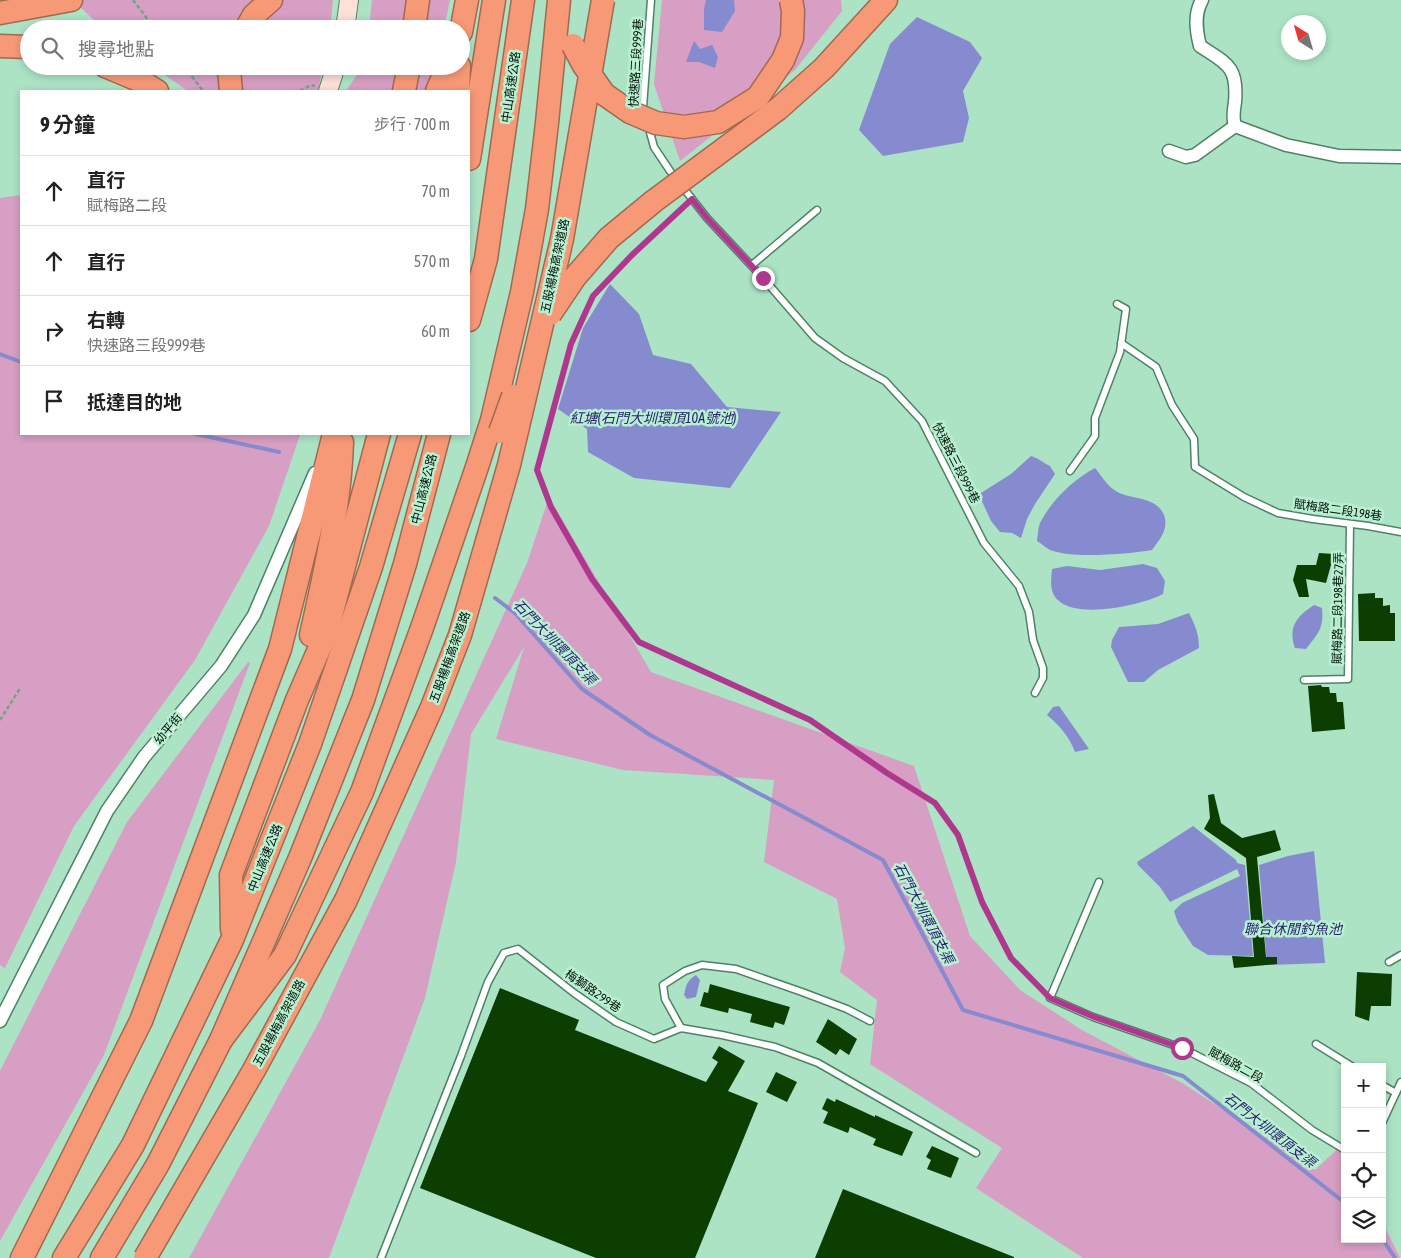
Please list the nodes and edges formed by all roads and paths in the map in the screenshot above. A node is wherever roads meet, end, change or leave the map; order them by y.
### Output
1 (71, 0) edge
2 (133, 0) edge
3 (270, 0) edge
4 (348, 0) edge
5 (418, 0) edge
6 (466, 0) edge
7 (494, 0) edge
8 (523, 0) edge
9 (559, 0) edge
10 (567, 0) edge
11 (603, 0) edge
12 (652, 0) edge
13 (791, 0) edge
14 (871, 0) edge
15 (886, 0) edge
16 (1202, 0) edge
17 (0, 13) edge
18 (148, 20) edge
19 (252, 20) edge
20 (346, 20) edge
21 (415, 20) edge
22 (463, 20) edge
23 (0, 46) edge
24 (20, 47) edge
25 (126, 75) edge
26 (191, 75) edge
27 (229, 75) edge
28 (333, 75) edge
29 (407, 75) edge
30 (444, 75) edge
31 (459, 75) edge
32 (155, 90) edge
33 (202, 90) edge
34 (230, 90) edge
35 (328, 90) edge
36 (404, 90) edge
37 (437, 90) edge
38 (458, 90) edge
39 (778, 109) junction
40 (1235, 126) junction
41 (1168, 151) dead end
42 (470, 153) edge
43 (1401, 157) edge
44 (692, 199) junction
45 (817, 210) dead end
46 (752, 265) junction
47 (1117, 304) dead end
48 (470, 316) edge
49 (1121, 343) junction
50 (334, 435) edge
51 (334, 435) edge
52 (334, 435) edge
53 (379, 435) edge
54 (410, 435) edge
55 (439, 435) edge
56 (1070, 471) dead end
57 (1350, 524) junction
58 (1401, 532) edge
59 (423, 625) junction
60 (1304, 680) dead end
61 (21, 687) dead end
62 (1036, 693) dead end
63 (297, 700) junction
64 (0, 720) edge
65 (1099, 882) dead end
66 (232, 940) junction
67 (1401, 955) edge
68 (1389, 962) dead end
69 (1050, 998) junction
70 (0, 1021) edge
71 (870, 1021) dead end
72 (681, 1028) junction
73 (221, 1040) junction
74 (1316, 1044) dead end
75 (1347, 1063) edge
76 (1401, 1082) edge
77 (1386, 1088) edge
78 (1396, 1094) junction
79 (1386, 1115) edge
80 (1341, 1148) edge
81 (976, 1153) dead end
82 (22, 1258) edge
83 (64, 1258) edge
84 (102, 1258) edge
85 (145, 1258) edge
86 (381, 1258) edge

1 - 17 highway
2 - 18 path
3 - 19 highway
4 - 20 street
5 - 21 highway
6 - 22 highway
7 - 42 highway
8 - 48 highway, 中山高速公路
9 - 59 highway
10 - 13 highway, bridge
11 - 85 highway, 五股楊梅高架道路, bridge
12 - 44 lane, 快速路三段999巷
14 - 39 highway
15 - 39 highway
16 - 40 street
23 - 24 highway
25 - 32 highway
26 - 33 path
27 - 34 highway
28 - 35 street
29 - 36 highway
30 - 37 highway
31 - 38 highway
39 - 59 highway, bridge
40 - 41 street
40 - 43 street
44 - 46 lane, 快速路三段999巷
44 - 69 path
45 - 46 lane
46 - 62 lane, 快速路三段999巷
47 - 49 lane
49 - 56 lane
49 - 57 lane, 賦梅路二段198巷
50 - 63 highway
51 - 70 street, 幼平街
52 - 82 highway
53 - 63 highway
54 - 66 highway, 中山高速公路
55 - 73 highway, 中山高速公路
57 - 58 lane, 賦梅路二段198巷
57 - 60 lane, 賦梅路二段198巷27弄
59 - 73 highway
61 - 64 path
63 - 66 highway
65 - 69 lane
66 - 83 highway, 中山高速公路
67 - 68 lane
69 - 80 lane, 賦梅路二段
71 - 72 lane
72 - 81 lane
72 - 86 lane, 梅獅路299巷
73 - 84 highway, 中山高速公路
74 - 75 lane
76 - 78 lane
77 - 78 lane
78 - 79 lane

